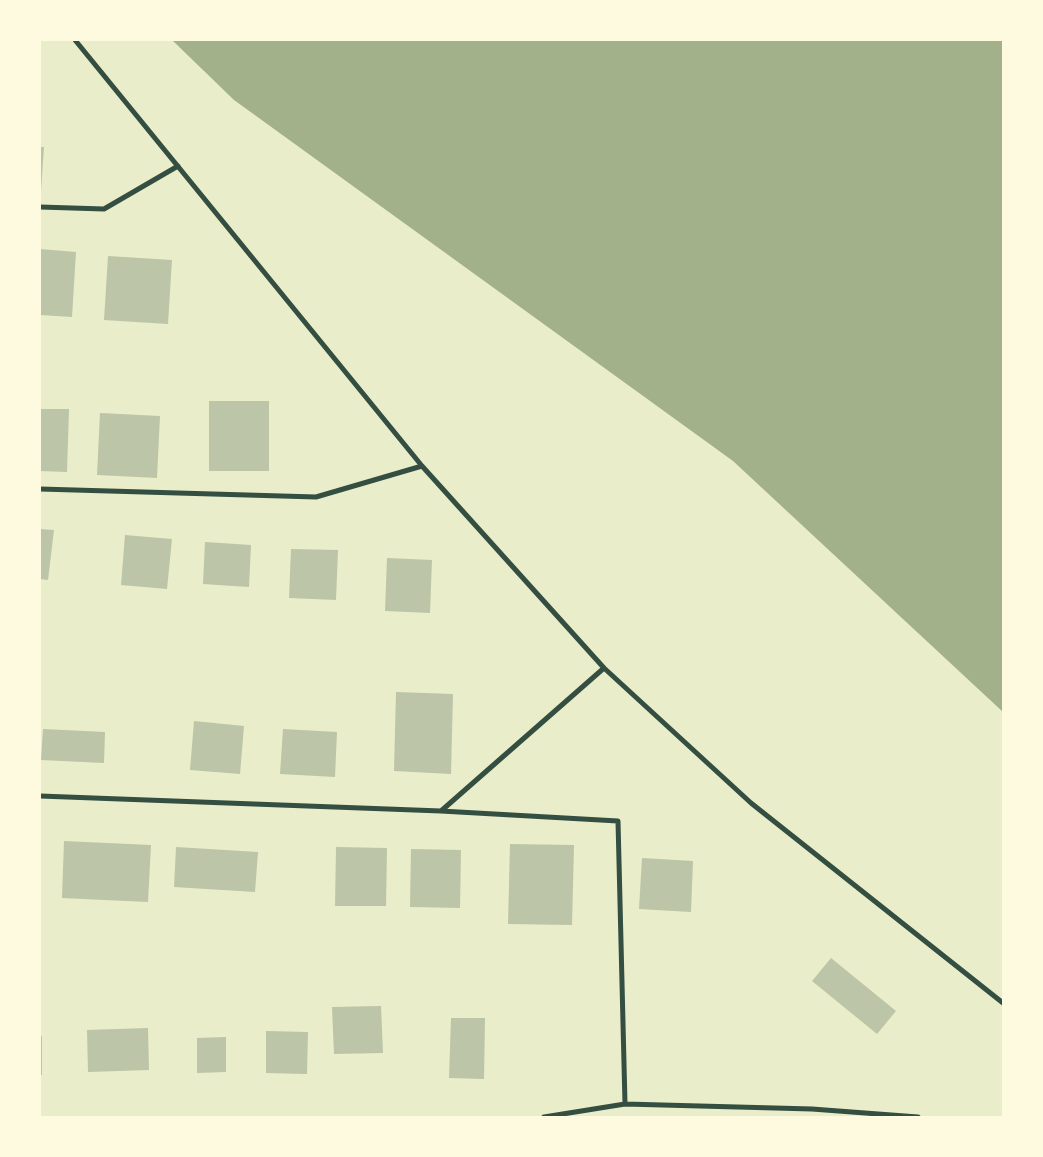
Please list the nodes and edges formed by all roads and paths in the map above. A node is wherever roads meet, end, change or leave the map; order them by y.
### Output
1 (76, 40) edge
2 (178, 166) junction
3 (40, 208) edge
4 (422, 466) junction
5 (40, 489) edge
6 (604, 668) junction
7 (40, 796) edge
8 (441, 811) junction
9 (1003, 1003) edge
10 (625, 1104) junction
11 (544, 1117) edge
12 (918, 1117) edge

1 - 2 street
2 - 3 street
2 - 4 street
4 - 5 street
4 - 6 street
6 - 8 street
6 - 9 street
7 - 8 street
8 - 10 street
10 - 11 street
10 - 12 street

